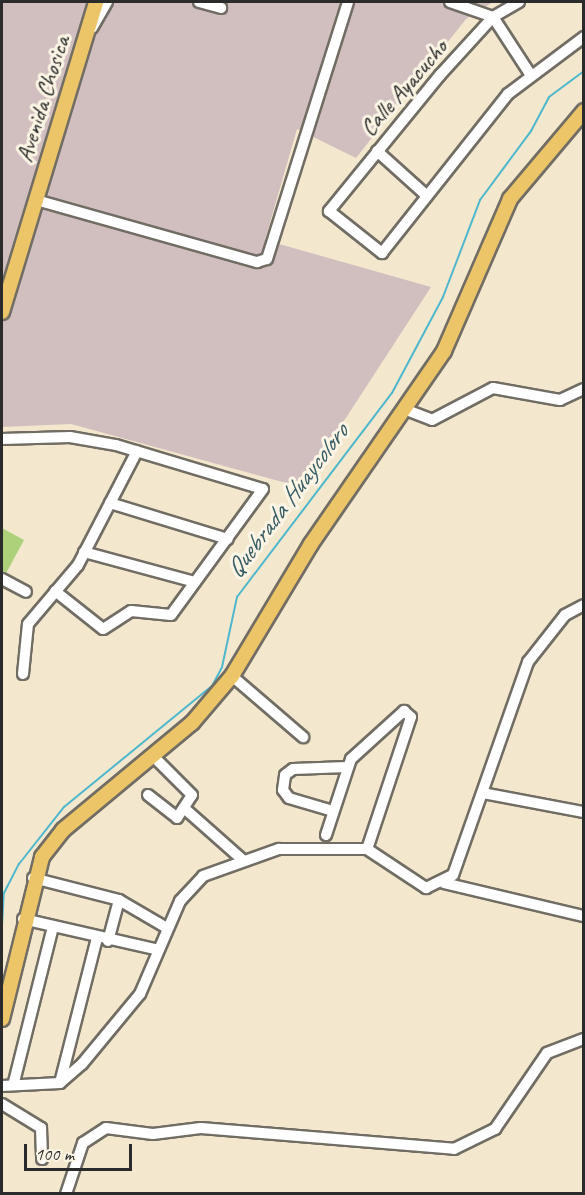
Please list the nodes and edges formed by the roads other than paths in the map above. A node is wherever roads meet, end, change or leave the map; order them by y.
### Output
1 (96, 2) edge
2 (106, 2) edge
3 (199, 2) edge
4 (348, 2) edge
5 (450, 2) edge
6 (519, 2) edge
7 (221, 8) dead end
8 (493, 17) junction
9 (584, 37) edge
10 (84, 41) junction
11 (530, 74) junction
12 (584, 111) edge
13 (377, 151) junction
14 (428, 196) junction
15 (36, 200) junction
16 (2, 312) edge
17 (584, 389) edge
18 (404, 409) junction
19 (2, 439) edge
20 (137, 451) junction
21 (110, 503) junction
22 (228, 539) junction
23 (84, 552) junction
24 (2, 579) edge
25 (195, 582) junction
26 (55, 591) junction
27 (26, 592) dead end
28 (584, 605) edge
29 (23, 674) dead end
30 (232, 676) junction
31 (303, 737) dead end
32 (153, 756) junction
33 (347, 767) junction
34 (483, 793) junction
35 (148, 795) dead end
36 (184, 808) junction
37 (333, 811) junction
38 (584, 812) edge
39 (326, 835) dead end
40 (366, 849) junction
41 (243, 861) junction
42 (33, 878) junction
43 (444, 882) junction
44 (118, 900) junction
45 (584, 916) edge
46 (23, 919) junction
47 (53, 927) junction
48 (167, 928) junction
49 (97, 938) junction
50 (108, 942) junction
51 (159, 950) junction
52 (2, 1019) edge
53 (584, 1039) edge
54 (14, 1082) junction
55 (60, 1083) junction
56 (2, 1086) edge
57 (2, 1104) edge
58 (42, 1159) dead end
59 (66, 1194) edge

1 - 10 main road, Avenida Chosica
2 - 10 street
3 - 7 street
4 - 15 street
5 - 8 street
6 - 8 street, Calle Ayacucho
8 - 11 street
8 - 13 street, Calle Ayacucho
9 - 11 street
10 - 15 main road, Avenida Chosica
11 - 14 street
12 - 18 main road
13 - 14 street
13 - 14 street, Calle Ayacucho
15 - 16 main road, Avenida Chosica
17 - 18 street
18 - 30 main road
19 - 20 street
20 - 21 street
20 - 22 street
21 - 22 street
21 - 23 street
22 - 25 street
23 - 25 street
23 - 26 street
24 - 27 street
25 - 26 street
26 - 29 street
28 - 34 street
30 - 31 street
30 - 32 main road
32 - 36 street
32 - 42 main road
33 - 37 street
33 - 37 street
33 - 40 street
34 - 38 street
34 - 43 street
35 - 36 street
36 - 41 street
37 - 39 street
40 - 41 street
40 - 43 street
41 - 48 street
42 - 44 street
42 - 46 main road
43 - 45 street
44 - 48 street
44 - 50 street
46 - 47 street
46 - 52 main road
47 - 49 street
47 - 54 street
48 - 51 street
49 - 50 street
49 - 55 street
50 - 51 street
51 - 55 street
53 - 59 street
54 - 55 street
54 - 56 street
57 - 58 street

